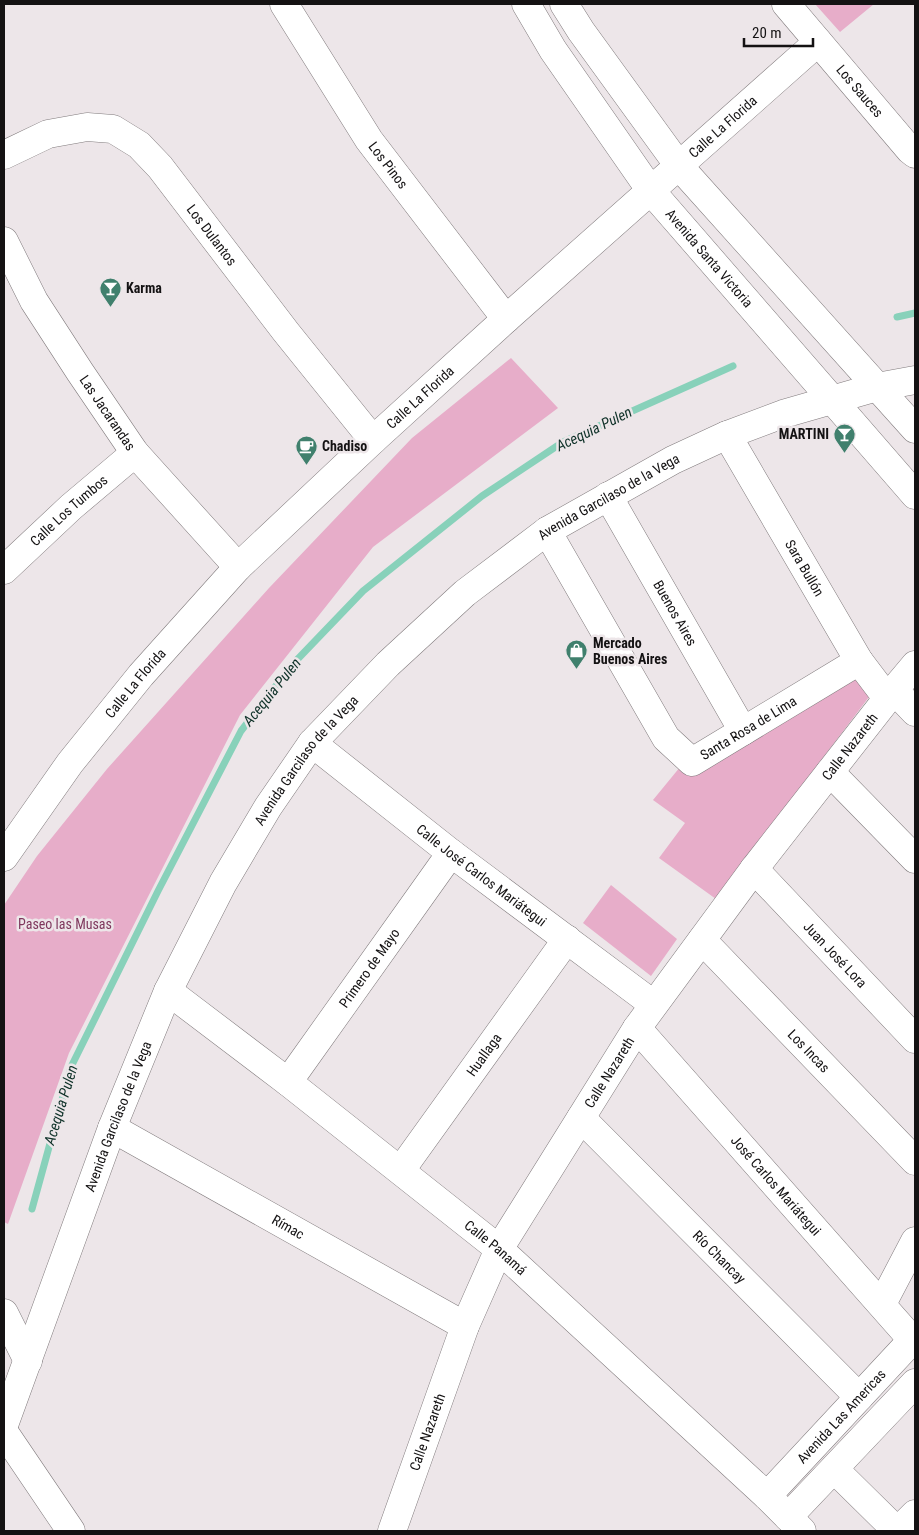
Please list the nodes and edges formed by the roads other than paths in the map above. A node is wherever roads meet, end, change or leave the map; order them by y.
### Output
1 (284, 4) edge
2 (526, 4) edge
3 (564, 4) edge
4 (786, 4) edge
5 (818, 42) junction
6 (915, 154) edge
7 (4, 155) edge
8 (679, 166) junction
9 (651, 191) junction
10 (4, 241) edge
11 (506, 319) junction
12 (915, 380) edge
13 (877, 387) junction
14 (832, 400) junction
15 (915, 429) edge
16 (726, 435) junction
17 (373, 440) junction
18 (135, 454) junction
19 (915, 495) edge
20 (608, 496) junction
21 (547, 531) junction
22 (238, 567) junction
23 (4, 570) edge
24 (859, 661) junction
25 (915, 665) edge
26 (890, 694) junction
27 (915, 712) edge
28 (743, 731) junction
29 (312, 743) junction
30 (830, 772) junction
31 (451, 853) junction
32 (4, 857) edge
33 (915, 859) edge
34 (754, 869) junction
35 (567, 939) junction
36 (702, 940) junction
37 (168, 991) junction
38 (653, 1004) junction
39 (637, 1028) junction
40 (915, 1039) edge
41 (288, 1082) junction
42 (581, 1118) junction
43 (112, 1128) junction
44 (915, 1161) edge
45 (401, 1170) junction
46 (915, 1241) edge
47 (498, 1248) junction
48 (882, 1304) junction
49 (4, 1313) edge
50 (465, 1326) junction
51 (914, 1340) edge
52 (28, 1361) junction
53 (915, 1383) edge
54 (859, 1397) junction
55 (4, 1425) edge
56 (4, 1432) edge
57 (834, 1469) junction
58 (766, 1496) junction
59 (915, 1514) edge
60 (795, 1524) edge
61 (72, 1531) edge
62 (392, 1531) edge
63 (897, 1531) edge

1 - 11 street, Los Pinos
2 - 9 street, Avenida Santa Victoria
3 - 8 street
4 - 5 street, Los Sauces
5 - 6 street, Los Sauces
5 - 8 street, Calle La Florida
7 - 17 street, Los Dulantos
8 - 9 street, Calle La Florida
8 - 13 street
9 - 11 street, Calle La Florida
9 - 14 street, Avenida Santa Victoria
10 - 18 street, Las Jacarandas
11 - 17 street, Calle La Florida
12 - 13 street, Avenida Garcilaso de la Vega
13 - 14 street, Avenida Garcilaso de la Vega
13 - 15 street
14 - 16 street, Avenida Garcilaso de la Vega
14 - 19 street, Avenida Santa Victoria
16 - 20 street, Avenida Garcilaso de la Vega
16 - 24 street, Sara Bullón
17 - 22 street, Calle La Florida
18 - 22 street, Las Jacarandas
18 - 23 street, Calle Los Tumbos
20 - 21 street, Avenida Garcilaso de la Vega
20 - 28 street, Buenos Aires
21 - 28 street, Santa Rosa de Lima
21 - 29 street, Avenida Garcilaso de la Vega
22 - 32 street, Calle La Florida
24 - 26 street, Sara Bullón
24 - 28 street, Santa Rosa de Lima
25 - 26 street, Calle Nazareth
26 - 27 street, Sara Bullón
26 - 30 street, Calle Nazareth
29 - 31 street, Calle José Carlos Mariátegui
29 - 37 street, Avenida Garcilaso de la Vega
30 - 33 street
30 - 34 street, Calle Nazareth
31 - 35 street, Calle José Carlos Mariátegui
31 - 41 street, Primero de Mayo
34 - 36 street, Calle Nazareth
34 - 40 street, Juan José Lora
35 - 38 street, Calle José Carlos Mariátegui
35 - 45 street, Huallaga
36 - 38 street, Calle Nazareth
36 - 44 street, Los Incas
37 - 41 street, Calle Panamá
37 - 43 street, Avenida Garcilaso de la Vega
38 - 39 street, Calle Nazareth
39 - 42 street, Calle Nazareth
39 - 48 street, José Carlos Mariátegui
41 - 45 street, Calle Panamá
42 - 47 street, Calle Nazareth
42 - 54 street, Río Chancay
43 - 50 street, Rímac
43 - 52 street, Avenida Garcilaso de la Vega
45 - 47 street, Calle Panamá
46 - 48 street
47 - 50 street, Calle Nazareth
47 - 58 street, Calle Panamá
48 - 51 street, José Carlos Mariátegui
49 - 52 street
50 - 62 street, Calle Nazareth
51 - 54 street, Avenida Las Americas
52 - 55 street, Avenida Garcilaso de la Vega
53 - 57 street
54 - 58 street, Avenida Las Americas
56 - 61 street
57 - 60 street
57 - 63 street
58 - 60 street, Calle Panamá
59 - 63 street

